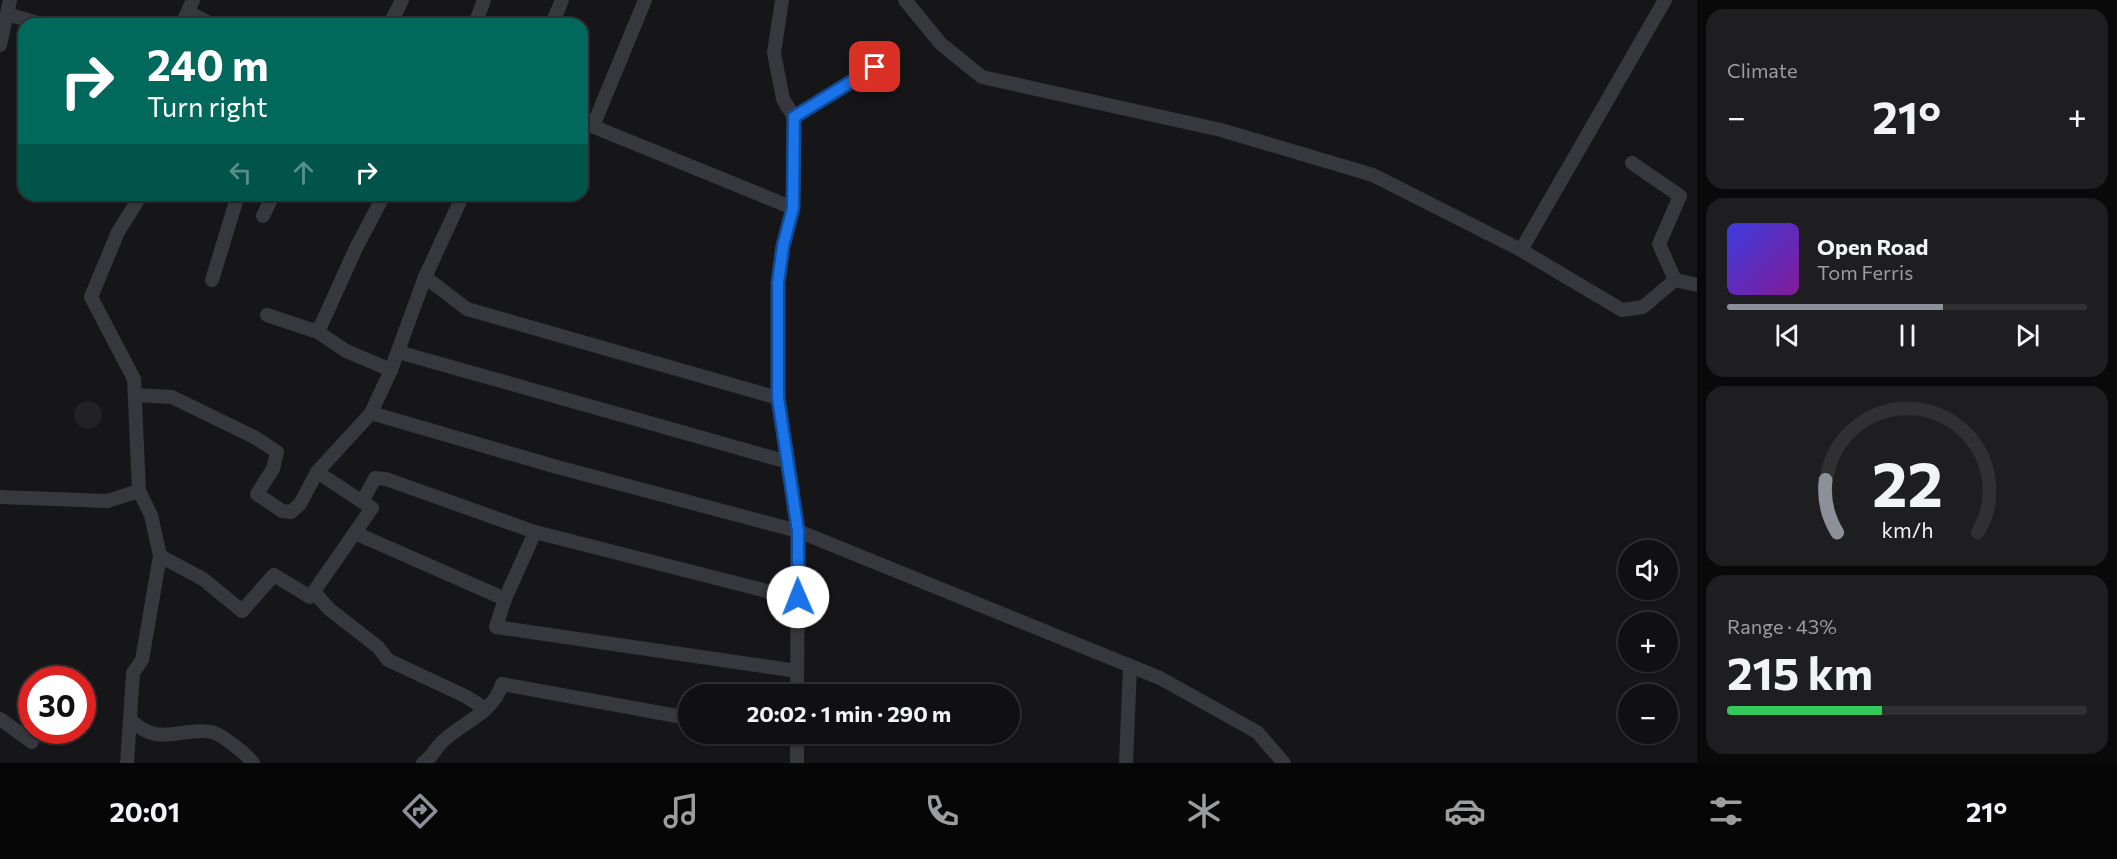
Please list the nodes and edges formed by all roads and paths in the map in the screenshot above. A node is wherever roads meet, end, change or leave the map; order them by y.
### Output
1 (402, 0) edge
2 (484, 0) edge
3 (562, 0) edge
4 (645, 0) edge
5 (782, 0) edge
6 (905, 0) edge
7 (1665, 0) edge
8 (9, 7) edge
9 (30, 18) edge
10 (393, 18) edge
11 (477, 18) edge
12 (554, 18) edge
13 (0, 45) edge
14 (875, 67) dead end
15 (794, 117) junction
16 (588, 122) edge
17 (588, 124) edge
18 (1632, 164) dead end
19 (137, 201) edge
20 (236, 201) edge
21 (270, 201) edge
22 (381, 201) edge
23 (460, 201) edge
24 (793, 208) junction
25 (263, 216) dead end
26 (1521, 250) junction
27 (425, 277) junction
28 (212, 280) dead end
29 (1675, 280) junction
30 (1697, 285) edge
31 (267, 315) dead end
32 (318, 332) junction
33 (398, 352) junction
34 (391, 369) junction
35 (135, 395) junction
36 (778, 398) junction
37 (371, 413) junction
38 (788, 462) junction
39 (317, 472) junction
40 (139, 491) junction
41 (0, 497) edge
42 (362, 502) junction
43 (798, 531) junction
44 (535, 532) junction
45 (354, 533) junction
46 (160, 556) junction
47 (314, 592) junction
48 (505, 599) junction
49 (798, 599) junction
50 (1130, 666) junction
51 (797, 671) junction
52 (797, 684) edge
53 (486, 709) junction
54 (678, 715) edge
55 (0, 719) edge
56 (130, 719) junction
57 (18, 732) edge
58 (794, 744) edge
59 (127, 763) edge
60 (253, 763) edge
61 (423, 763) edge
62 (797, 763) edge
63 (1126, 763) edge
64 (1284, 763) edge

1 - 10 street
2 - 11 street
3 - 12 street
4 - 16 street
5 - 15 street
6 - 26 street
7 - 26 street
8 - 9 street
8 - 13 street
14 - 15 street
15 - 24 street
17 - 24 street
18 - 29 street
19 - 35 street
20 - 28 street
21 - 25 street
22 - 32 street
23 - 27 street
24 - 36 street
26 - 29 street
27 - 33 street
27 - 36 street
29 - 30 street
31 - 32 street
32 - 34 street
33 - 34 street
33 - 38 street
34 - 37 street
35 - 39 street
35 - 40 street
36 - 38 street
37 - 39 street
37 - 43 street
38 - 43 street
39 - 42 street
40 - 41 street
40 - 46 street
42 - 44 street
42 - 45 street
43 - 49 street
43 - 50 street
44 - 48 street
44 - 49 street
45 - 47 street
45 - 48 street
46 - 47 street
46 - 56 street
47 - 53 street
48 - 51 street
49 - 51 street
50 - 63 street
50 - 64 street
51 - 52 street
53 - 54 street
53 - 61 street
55 - 57 street
56 - 59 street
56 - 60 street
58 - 62 street

